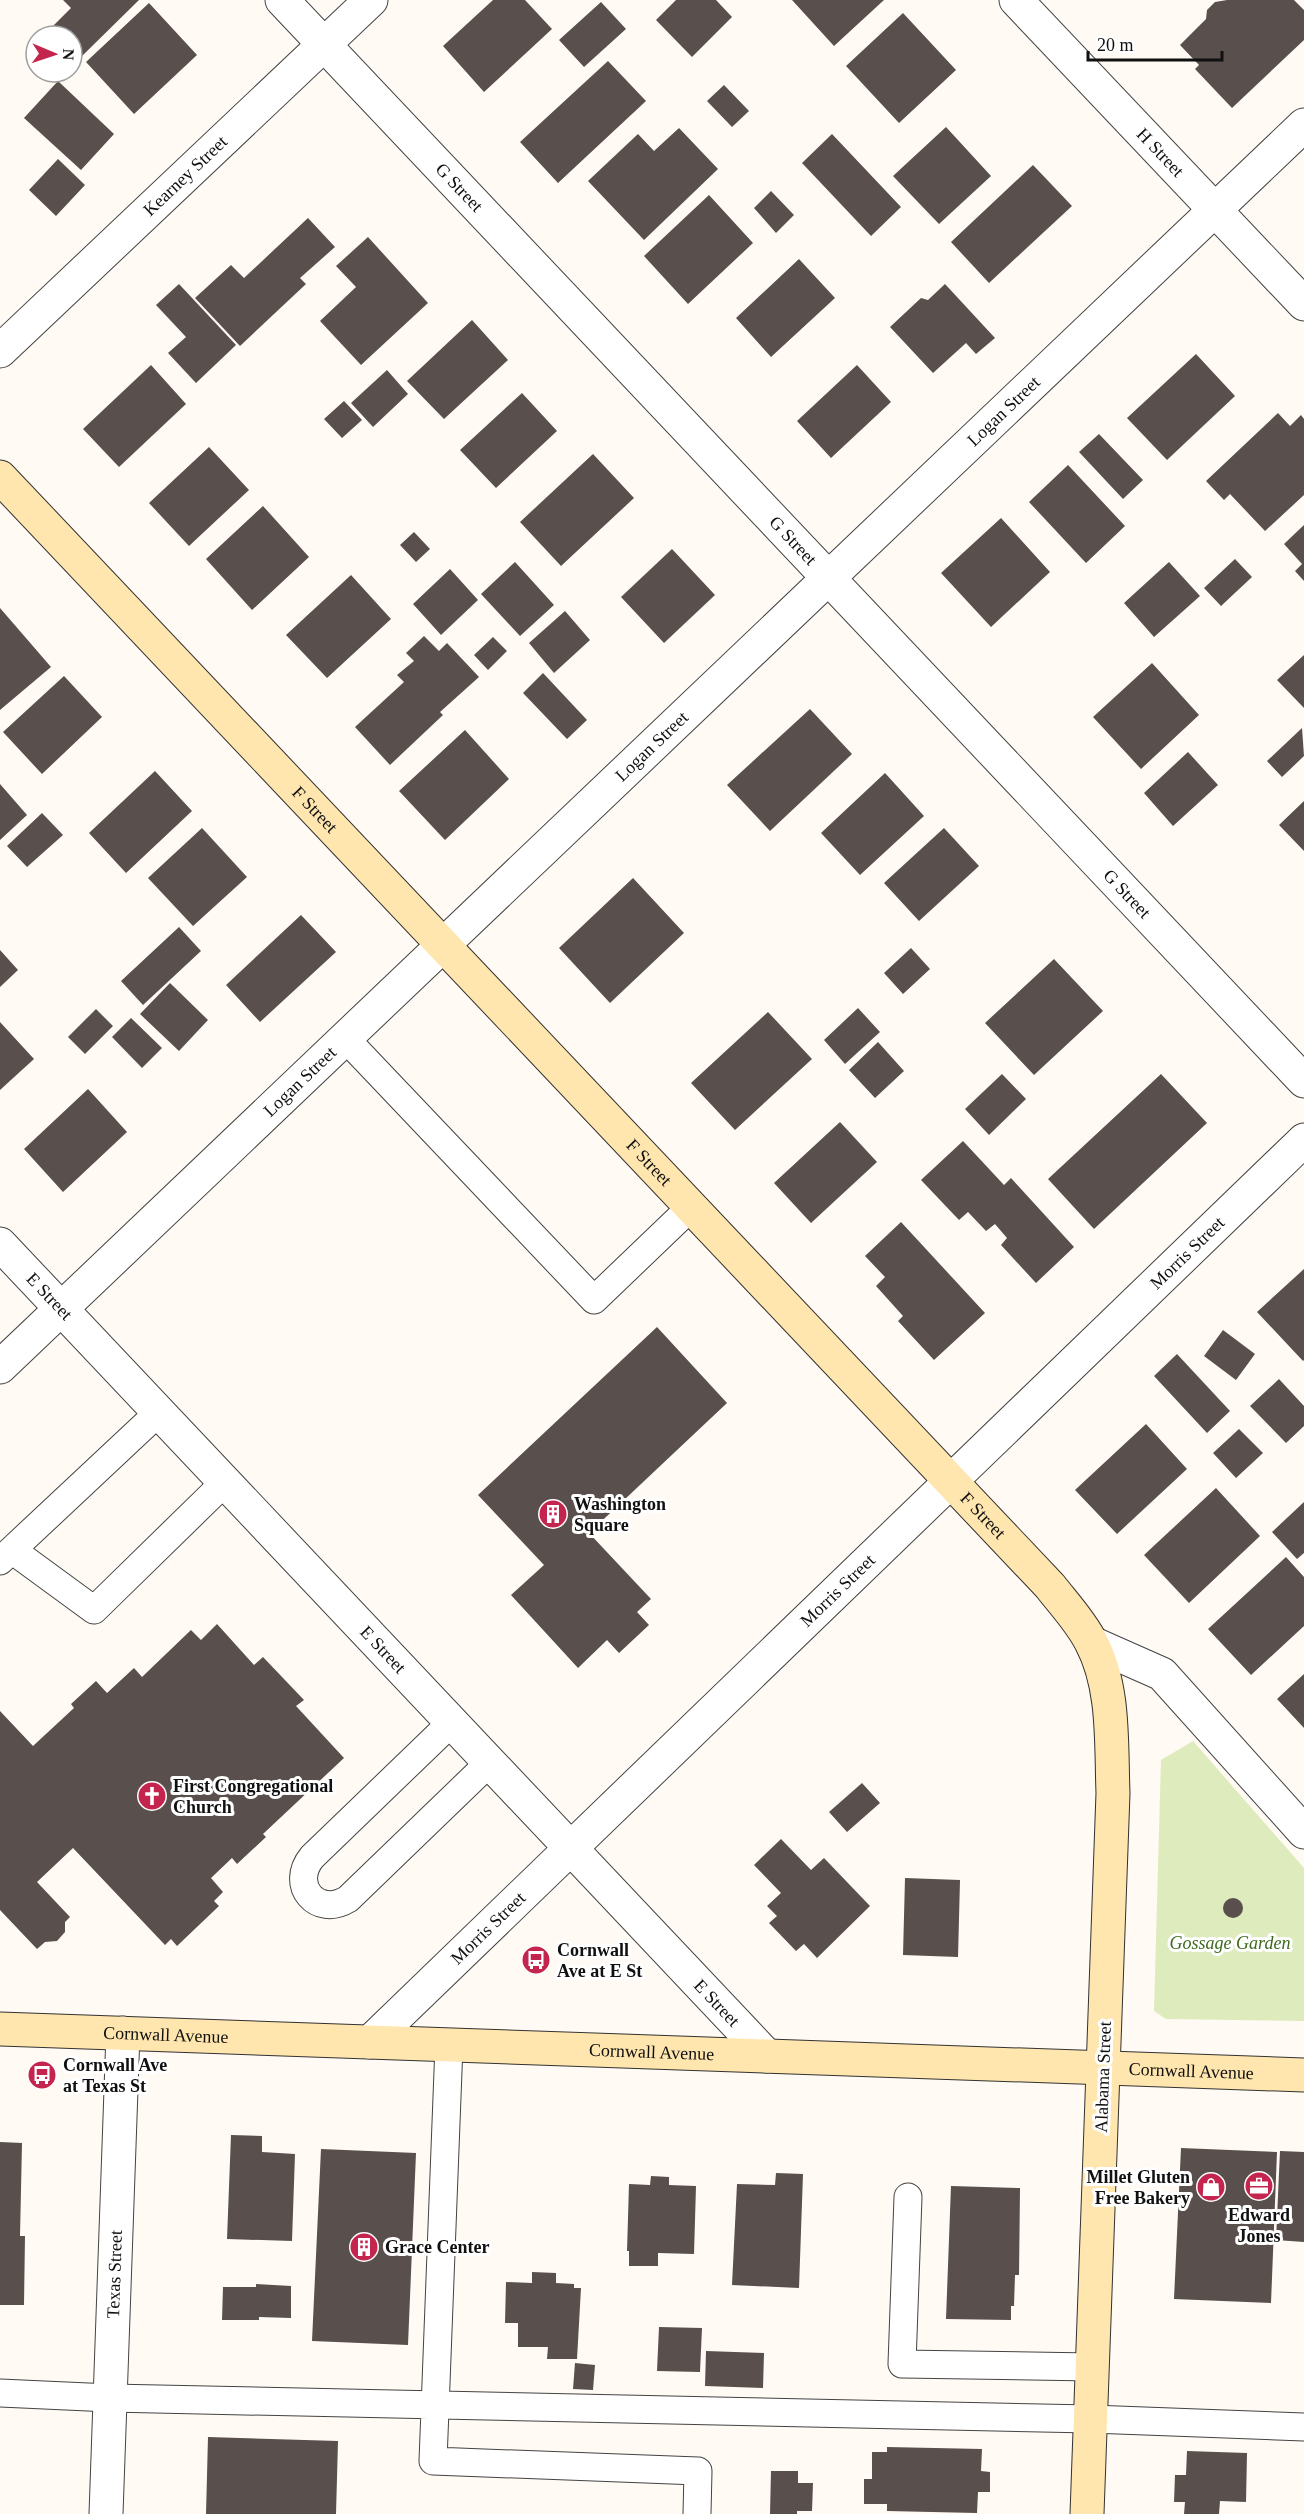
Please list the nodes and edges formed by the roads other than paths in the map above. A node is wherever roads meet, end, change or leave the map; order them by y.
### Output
1 (282, 0) edge
2 (371, 0) edge
3 (1016, 0) edge
4 (324, 44) junction
5 (1304, 125) edge
6 (1215, 210) junction
7 (1304, 304) edge
8 (0, 351) edge
9 (0, 477) edge
10 (829, 578) junction
11 (443, 945) junction
12 (345, 1038) junction
13 (1304, 1081) edge
14 (1304, 1140) edge
15 (691, 1207) junction
16 (0, 1244) edge
17 (61, 1309) junction
18 (0, 1367) edge
19 (159, 1412) junction
20 (950, 1481) junction
21 (225, 1482) junction
22 (6, 1556) edge
23 (1092, 1643) junction
24 (452, 1722) junction
25 (490, 1762) junction
26 (1304, 1832) edge
27 (570, 1848) junction
28 (4, 2025) edge
29 (123, 2033) junction
30 (370, 2042) junction
31 (450, 2045) junction
32 (766, 2056) junction
33 (1103, 2068) junction
34 (1304, 2075) edge
35 (908, 2197) dead end
36 (1092, 2367) junction
37 (0, 2393) edge
38 (110, 2398) junction
39 (435, 2405) junction
40 (1091, 2419) junction
41 (1304, 2427) edge
42 (106, 2514) edge
43 (697, 2514) edge
44 (1087, 2514) edge

1 - 4 street, G Street
2 - 4 street, Kearney Street
3 - 6 street, H Street
4 - 8 street, Kearney Street
4 - 10 street, G Street
5 - 6 street, Logan Street
6 - 7 street, H Street
6 - 10 street, Logan Street
9 - 11 street, F Street
10 - 11 street, Logan Street
10 - 13 street, G Street
11 - 12 street, Logan Street
11 - 15 street, F Street
12 - 15 lane
12 - 17 street, Logan Street
14 - 20 street, Morris Street
15 - 20 street, F Street
16 - 17 street, E Street
17 - 18 street, Logan Street
17 - 19 street, E Street
19 - 21 street, E Street
19 - 22 lane
20 - 23 street, F Street
20 - 27 street, Morris Street
21 - 22 lane
21 - 24 street, E Street
23 - 26 street
23 - 33 street, Alabama Street
24 - 25 street, E Street
24 - 25 lane
25 - 27 street, E Street
27 - 30 street, Morris Street
27 - 32 street, E Street
28 - 29 street, Cornwall Avenue
29 - 30 street, Cornwall Avenue
29 - 38 street, Texas Street
30 - 31 street, Cornwall Avenue
31 - 32 street, Cornwall Avenue
31 - 39 lane
32 - 33 street, Cornwall Avenue
33 - 34 street, Cornwall Avenue
33 - 36 street, Alabama Street
35 - 36 lane
36 - 40 street, Alabama Street
37 - 38 lane
38 - 39 lane
38 - 42 street, Texas Street
39 - 40 lane
39 - 43 lane
40 - 41 lane
40 - 44 street, Alabama Street

